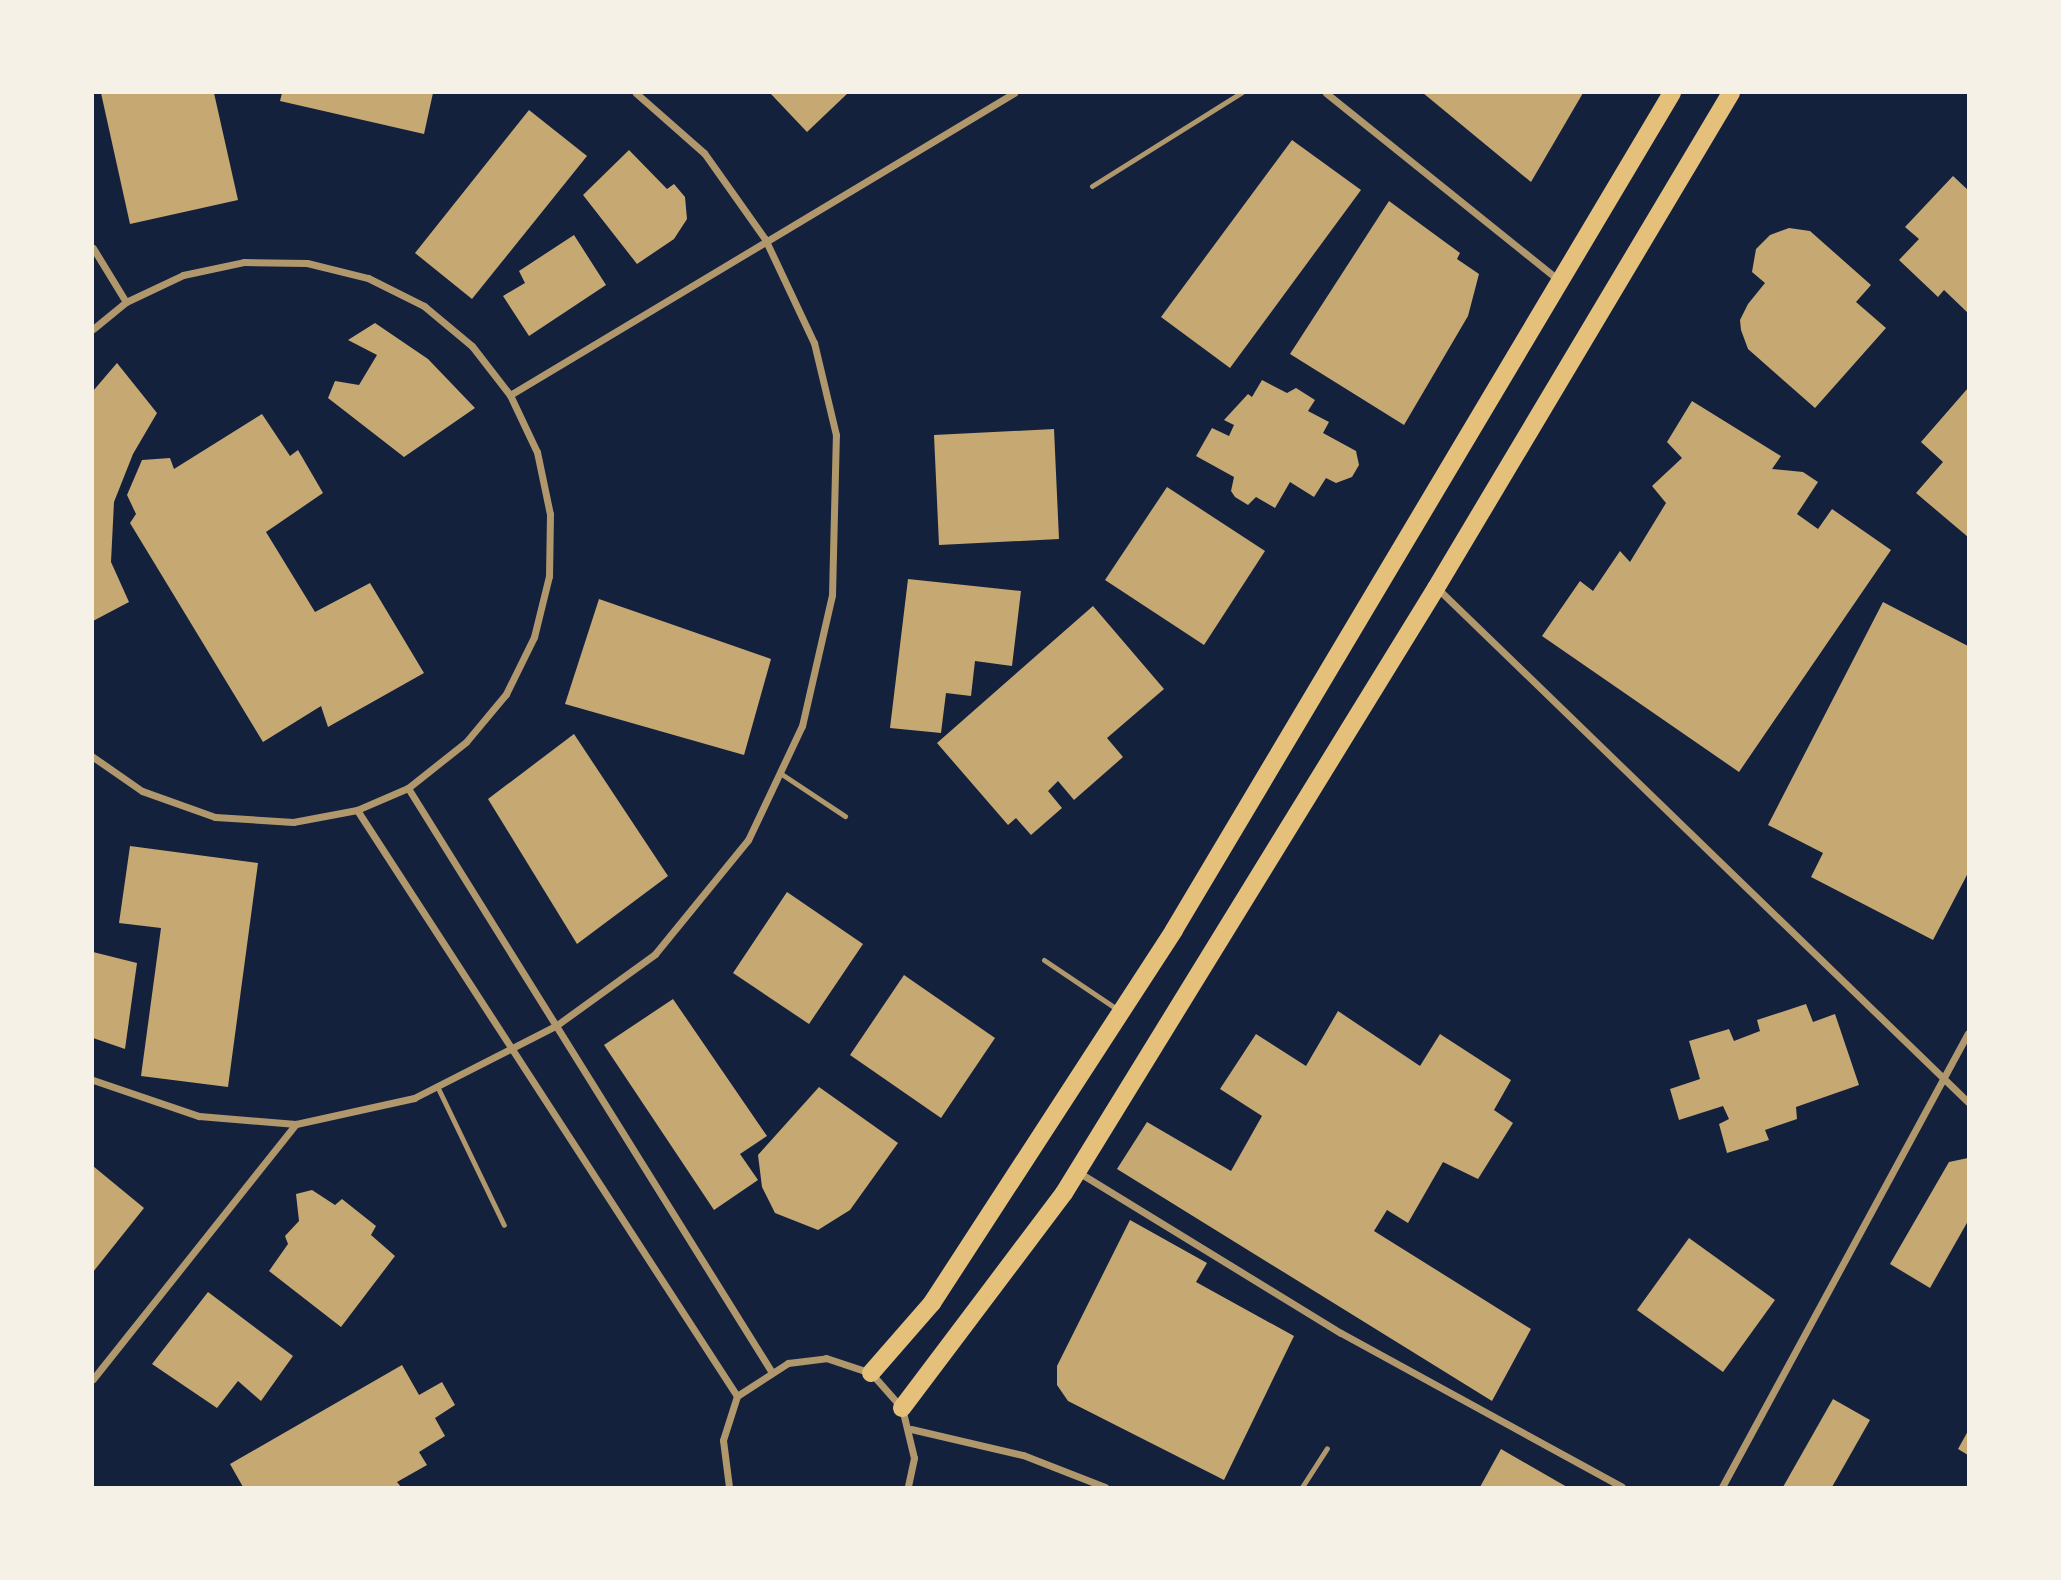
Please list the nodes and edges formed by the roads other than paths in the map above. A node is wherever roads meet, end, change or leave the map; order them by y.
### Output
1 (636, 93) edge
2 (1014, 93) edge
3 (1241, 93) edge
4 (1325, 93) edge
5 (1672, 93) edge
6 (1731, 93) edge
7 (1092, 186) dead end
8 (765, 239) junction
9 (93, 248) edge
10 (1562, 283) junction
11 (126, 302) junction
12 (93, 329) edge
13 (510, 395) junction
14 (1436, 588) junction
15 (93, 757) edge
16 (780, 773) junction
17 (408, 788) junction
18 (357, 810) junction
19 (845, 816) dead end
20 (1044, 960) dead end
21 (1121, 1013) junction
22 (557, 1025) junction
23 (1968, 1033) edge
24 (508, 1049) junction
25 (1944, 1079) junction
26 (93, 1080) edge
27 (437, 1086) junction
28 (1968, 1102) edge
29 (296, 1124) junction
30 (1077, 1171) junction
31 (504, 1226) dead end
32 (771, 1371) junction
33 (872, 1373) junction
34 (93, 1379) edge
35 (737, 1396) junction
36 (902, 1408) junction
37 (911, 1429) junction
38 (1327, 1448) dead end
39 (729, 1487) edge
40 (908, 1487) edge
41 (1105, 1487) edge
42 (1302, 1487) edge
43 (1622, 1487) edge
44 (1722, 1487) edge

1 - 8 street
2 - 8 street
3 - 7 lane
4 - 10 street
5 - 10 main road
6 - 14 main road
8 - 13 street
8 - 16 street
9 - 11 street
10 - 21 main road
11 - 12 street
11 - 13 street
13 - 17 street
14 - 25 street
14 - 30 main road
15 - 18 street
16 - 19 lane
16 - 22 street
17 - 18 street
17 - 22 street
18 - 24 street
20 - 21 lane
21 - 33 main road
22 - 24 street
22 - 32 street
23 - 25 street
24 - 27 street
24 - 35 street
25 - 28 street
25 - 44 street
26 - 29 street
27 - 29 street
27 - 31 lane
29 - 34 street
30 - 36 main road
30 - 43 street
32 - 33 street
32 - 35 street
33 - 36 street
35 - 39 street
36 - 37 street
37 - 40 street
37 - 41 street
38 - 42 lane

